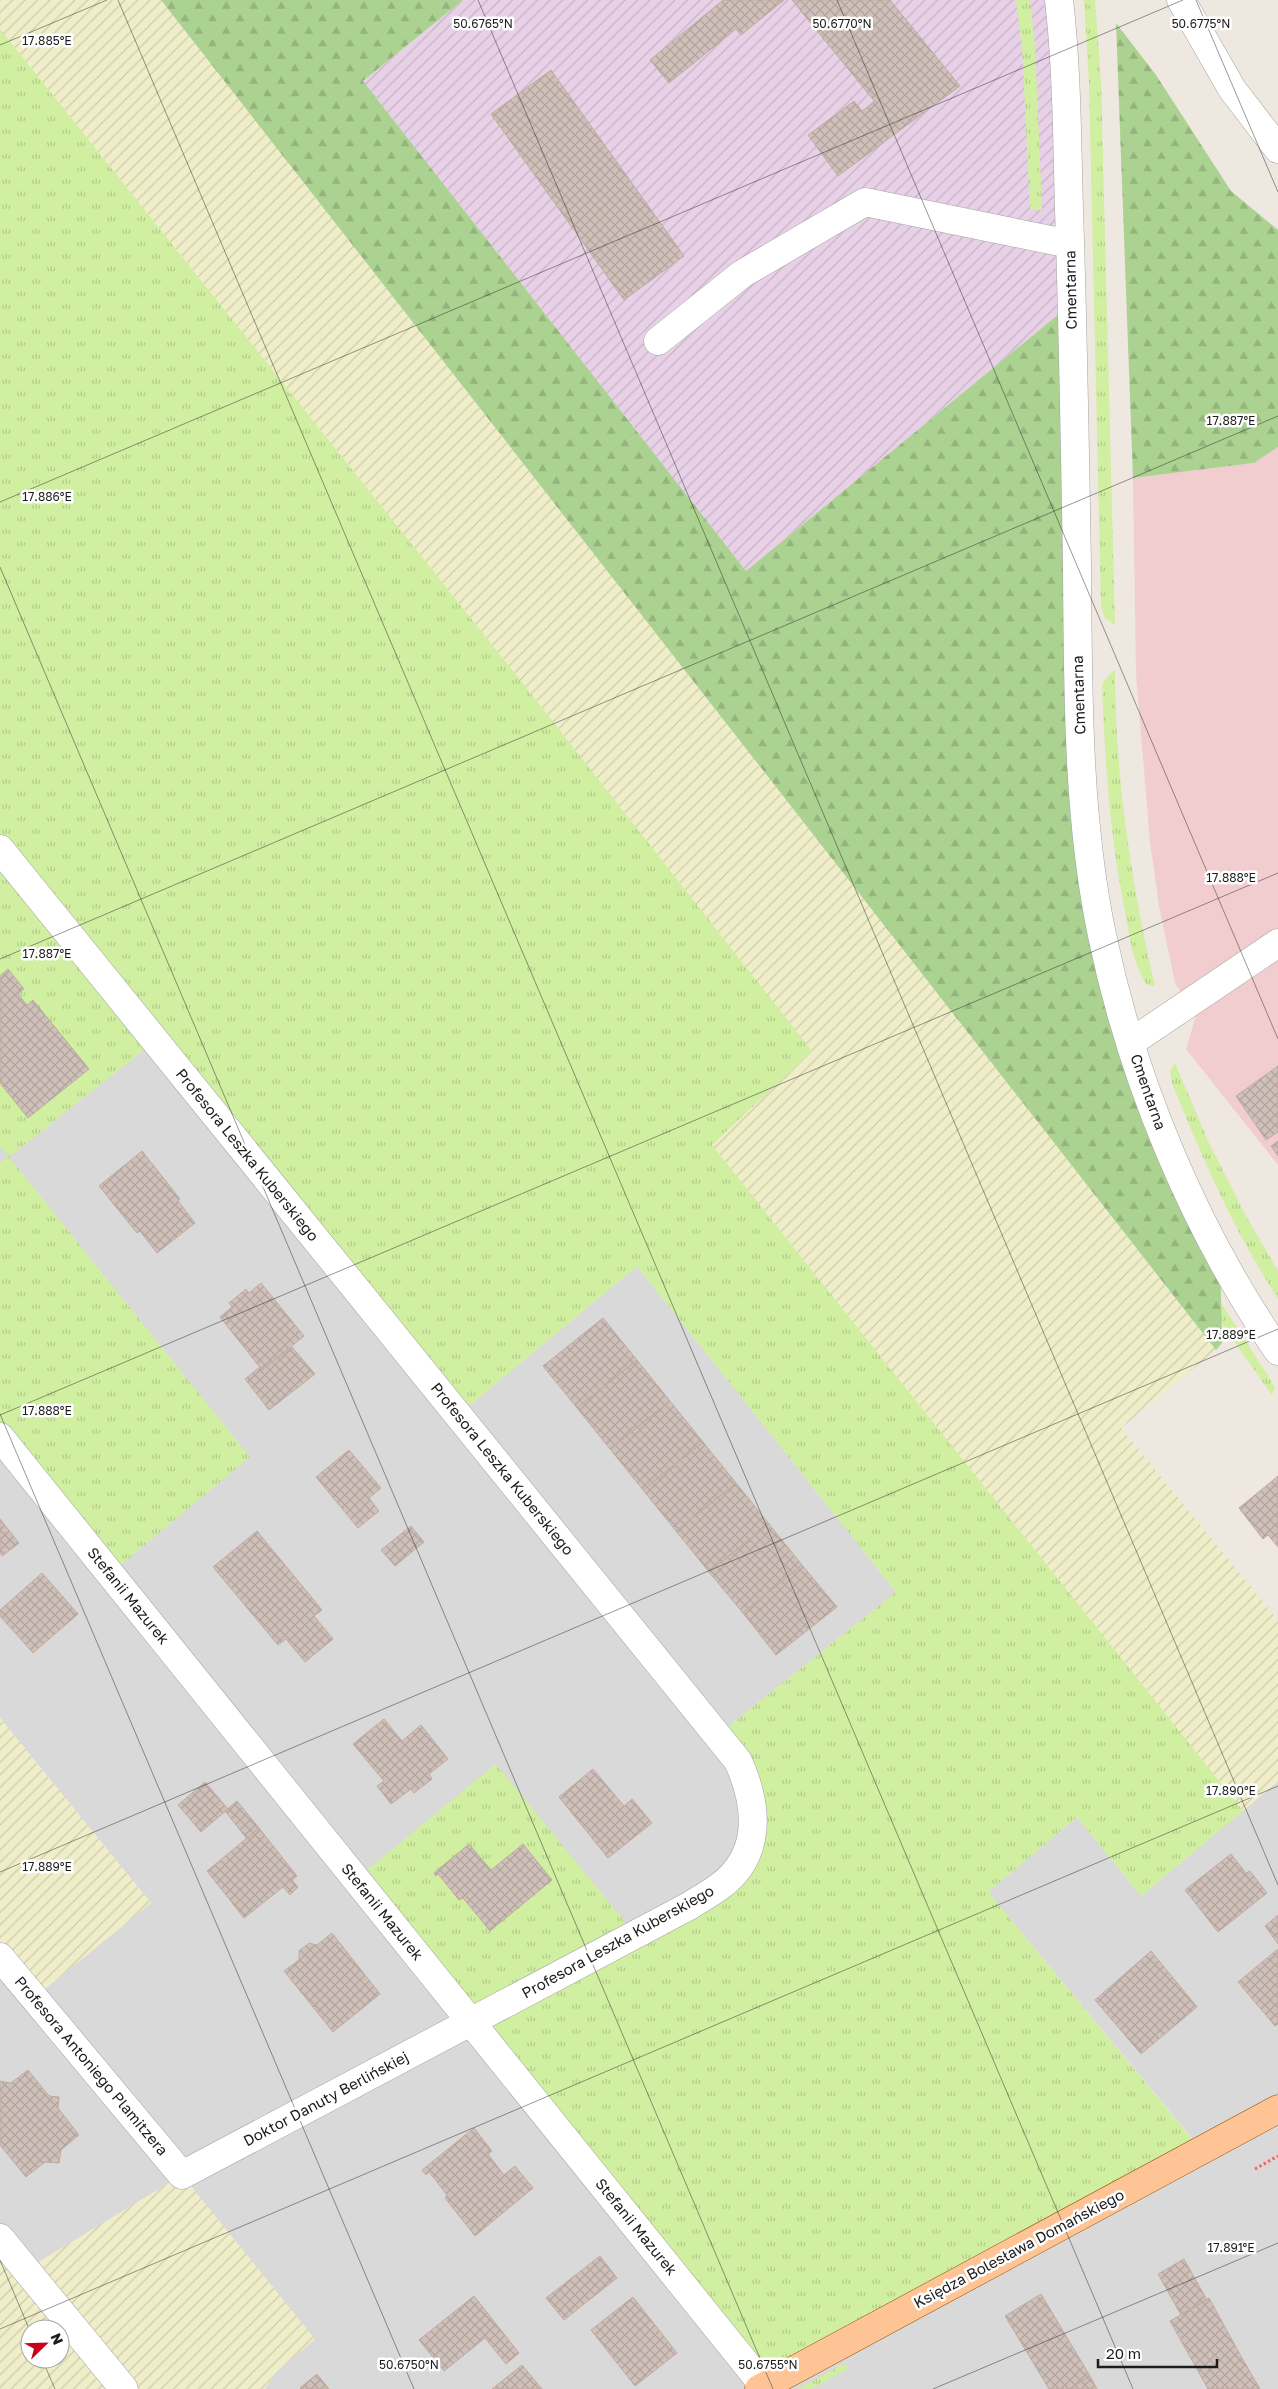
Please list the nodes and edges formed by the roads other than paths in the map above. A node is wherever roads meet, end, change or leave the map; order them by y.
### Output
1 (1059, 0) edge
2 (1181, 0) edge
3 (1278, 149) edge
4 (1070, 244) junction
5 (658, 342) dead end
6 (3, 860) edge
7 (1278, 943) edge
8 (1130, 1043) junction
9 (1278, 1351) edge
10 (0, 1437) edge
11 (0, 1957) edge
12 (471, 2022) junction
13 (1278, 2109) edge
14 (182, 2175) joint
15 (0, 2238) edge
16 (762, 2388) edge
17 (124, 2389) edge

1 - 4 street, Cmentarna
2 - 3 street
4 - 5 street
4 - 8 street, Cmentarna
6 - 12 street, Profesora Leszka Kuberskiego
7 - 8 street
8 - 9 street, Cmentarna
10 - 12 street, Stefanii Mazurek
11 - 14 street, Profesora Antoniego Plamitzera
12 - 14 street, Doktor Danuty Berlińskiej
12 - 16 street, Stefanii Mazurek
13 - 16 main road, Księdza Bolesława Domańskiego
15 - 17 street

